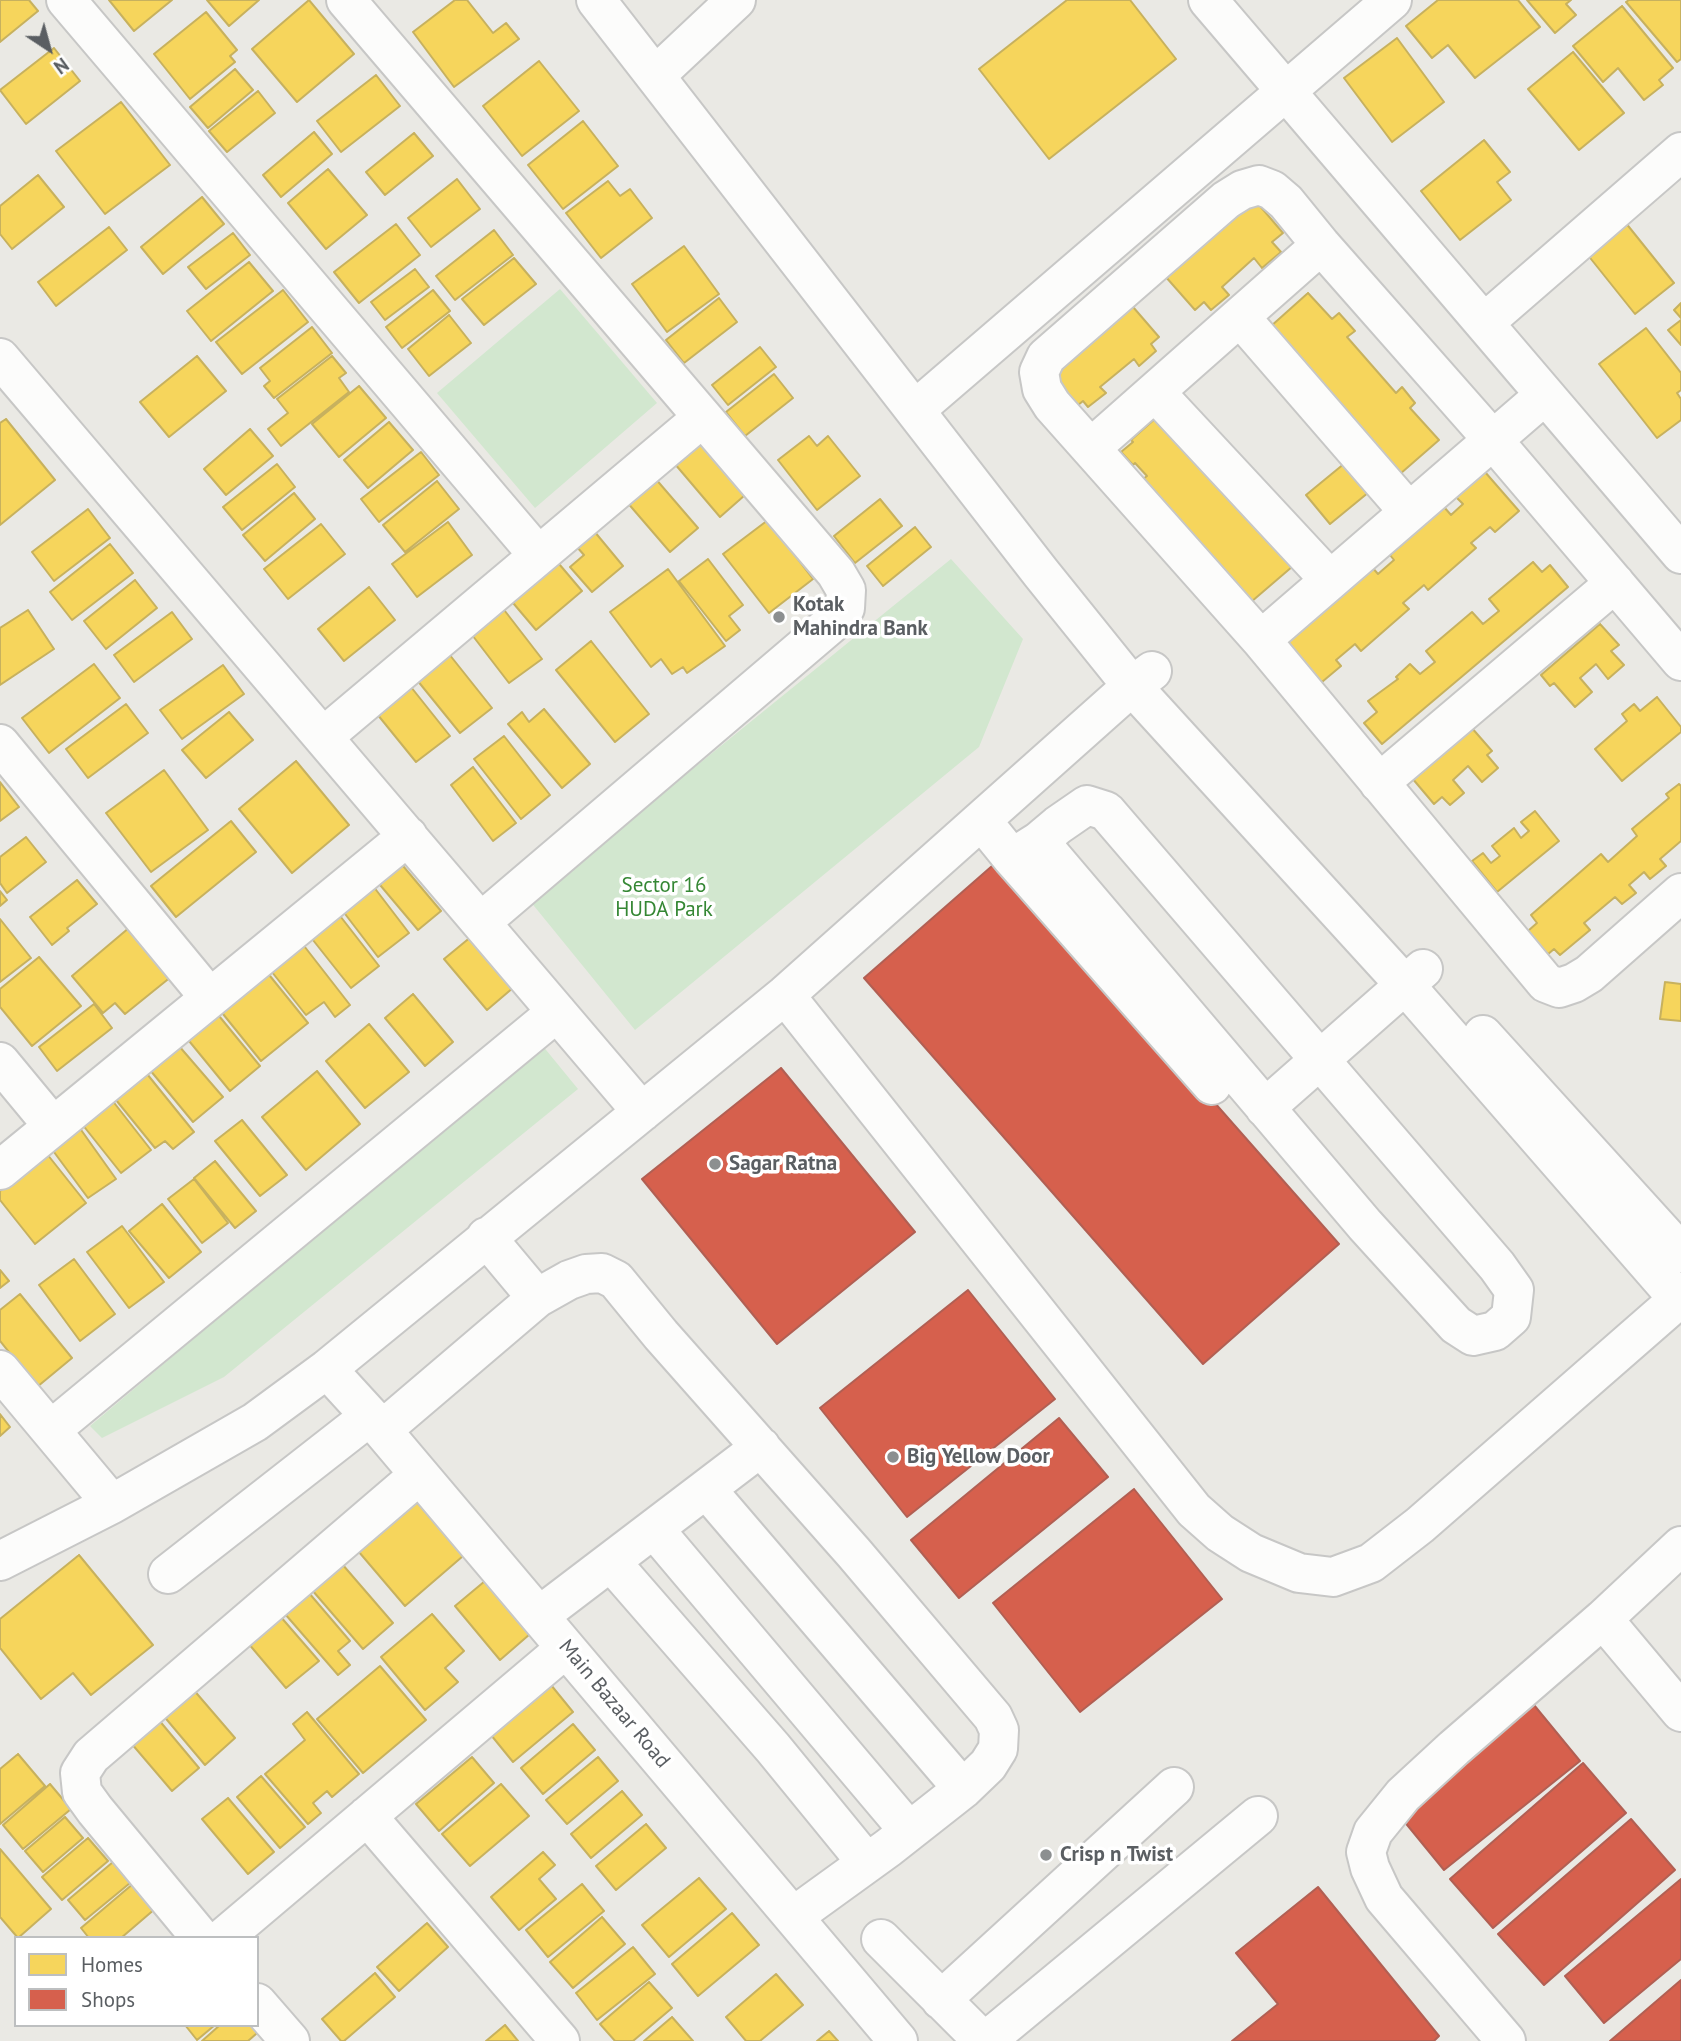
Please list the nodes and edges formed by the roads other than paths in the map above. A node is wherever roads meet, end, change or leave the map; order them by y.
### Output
1 (66, 0) edge
2 (346, 0) edge
3 (596, 0) edge
4 (623, 0) edge
5 (1208, 0) edge
6 (1392, 0) edge
7 (732, 1) edge
8 (662, 69) junction
9 (1285, 91) junction
10 (1681, 152) edge
11 (1321, 245) junction
12 (1240, 317) junction
13 (1484, 323) junction
14 (0, 358) edge
15 (1155, 392) junction
16 (1545, 395) junction
17 (924, 403) junction
18 (702, 418) junction
19 (1493, 440) junction
20 (1091, 448) junction
21 (1409, 512) junction
22 (1675, 535) edge
23 (538, 555) junction
24 (1330, 580) junction
25 (1615, 583) junction
26 (1261, 640) junction
27 (1681, 661) edge
28 (1142, 678) junction
29 (323, 737) junction
30 (0, 744) edge
31 (1379, 783) junction
32 (982, 821) junction
33 (408, 836) junction
34 (1026, 849) junction
35 (1681, 893) edge
36 (481, 922) junction
37 (1414, 977) junction
38 (785, 995) junction
39 (210, 998) junction
40 (557, 1012) junction
41 (1320, 1060) junction
42 (0, 1062) edge
43 (1265, 1108) junction
44 (642, 1112) junction
45 (54, 1126) junction
46 (0, 1170) edge
47 (486, 1237) junction
48 (1681, 1253) edge
49 (537, 1298) junction
50 (1680, 1300) edge
51 (1409, 1304) dead end
52 (327, 1369) junction
53 (0, 1370) edge
54 (376, 1423) junction
55 (52, 1430) junction
56 (761, 1447) junction
57 (419, 1475) junction
58 (707, 1490) junction
59 (112, 1504) junction
60 (654, 1530) junction
61 (1681, 1546) edge
62 (0, 1561) edge
63 (611, 1562) junction
64 (169, 1574) dead end
65 (539, 1616) junction
66 (1603, 1619) junction
67 (566, 1648) junction
68 (1681, 1712) edge
69 (1174, 1787) dead end
70 (963, 1790) junction
71 (367, 1816) junction
72 (1258, 1816) dead end
73 (909, 1831) junction
74 (867, 1863) junction
75 (794, 1916) junction
76 (199, 1936) edge
77 (225, 1936) edge
78 (881, 1939) dead end
79 (941, 2000) junction
80 (259, 2005) edge
81 (290, 2041) edge
82 (560, 2041) edge
83 (898, 2041) edge
84 (984, 2041) edge
85 (1506, 2041) edge

1 - 23 street
2 - 18 street
3 - 8 street
4 - 8 street
5 - 9 street
6 - 9 street
7 - 8 street
8 - 17 street
9 - 13 street
9 - 17 street
10 - 13 street
11 - 12 street
11 - 19 street
11 - 20 street
12 - 15 street
12 - 21 street
13 - 16 street
14 - 29 street
15 - 20 street
15 - 24 street
16 - 19 street
16 - 22 street
17 - 28 street
18 - 23 street
18 - 36 street
19 - 21 street
19 - 25 street
20 - 26 street
21 - 24 street
23 - 29 street
24 - 26 street
25 - 27 street
25 - 31 street
26 - 31 street
28 - 32 street
28 - 37 street
29 - 33 street
30 - 39 street
31 - 35 street
32 - 34 street
32 - 38 street
33 - 36 street
33 - 39 street
34 - 41 street
34 - 43 street
34 - 51 street
36 - 40 street
37 - 41 street
37 - 48 street
37 - 50 street
38 - 44 street
38 - 50 street
39 - 45 street
40 - 44 street
40 - 55 street
41 - 43 street
41 - 43 street
42 - 45 street
44 - 47 street
45 - 46 street
47 - 49 street
47 - 52 street
49 - 54 street
49 - 56 street
52 - 54 street, Main Bazaar Road
52 - 59 street
53 - 55 street
54 - 57 street, Main Bazaar Road
54 - 64 street
55 - 59 street
56 - 58 street
56 - 70 street
57 - 65 street, Main Bazaar Road
57 - 76 street
58 - 60 street
58 - 70 street
59 - 62 street
60 - 63 street
60 - 73 street
61 - 66 street
63 - 65 street
63 - 74 street
65 - 67 street, Main Bazaar Road
66 - 68 street
66 - 85 street
67 - 71 street
67 - 75 street, Main Bazaar Road
69 - 79 street
70 - 73 street
71 - 77 street
71 - 82 street
72 - 84 street
73 - 74 street
74 - 75 street
75 - 83 street, Main Bazaar Road
78 - 79 street
79 - 84 street
80 - 81 street

